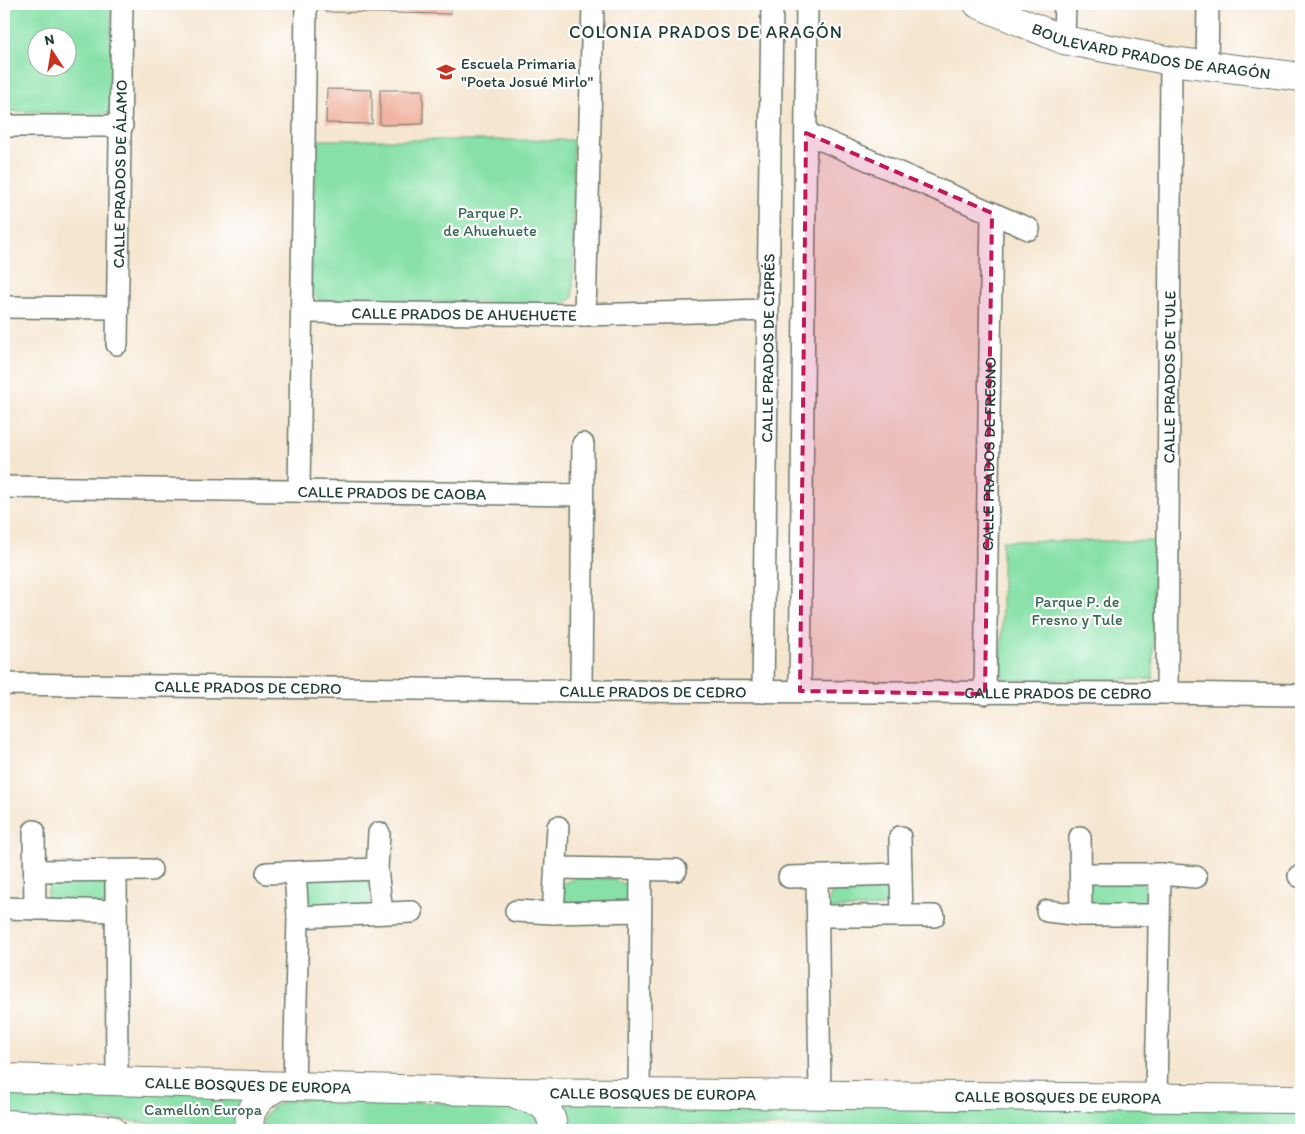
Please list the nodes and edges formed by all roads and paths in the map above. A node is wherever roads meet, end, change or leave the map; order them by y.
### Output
1 (122, 4) edge
2 (306, 4) edge
3 (592, 4) edge
4 (772, 4) edge
5 (807, 4) edge
6 (978, 4) edge
7 (1065, 4) edge
8 (1208, 4) edge
9 (1064, 40) junction
10 (1171, 62) junction
11 (1207, 65) junction
12 (1301, 77) edge
13 (4, 126) edge
14 (122, 126) junction
15 (806, 133) junction
16 (992, 213) junction
17 (1029, 229) dead end
18 (4, 307) edge
19 (116, 308) junction
20 (767, 310) junction
21 (302, 312) junction
22 (585, 314) junction
23 (117, 344) dead end
24 (583, 444) dead end
25 (4, 487) edge
26 (299, 490) junction
27 (582, 495) junction
28 (4, 684) edge
29 (581, 691) junction
30 (800, 691) junction
31 (763, 692) junction
32 (1166, 693) junction
33 (985, 694) junction
34 (1301, 695) edge
35 (558, 827) dead end
36 (34, 831) dead end
37 (379, 833) dead end
38 (900, 837) dead end
39 (1080, 837) dead end
40 (556, 868) junction
41 (377, 869) junction
42 (35, 870) junction
43 (151, 870) dead end
44 (641, 870) junction
45 (676, 870) dead end
46 (116, 872) junction
47 (267, 873) dead end
48 (295, 874) junction
49 (900, 874) junction
50 (1082, 874) junction
51 (1160, 874) junction
52 (789, 877) dead end
53 (1196, 877) dead end
54 (817, 878) junction
55 (4, 908) edge
56 (35, 909) junction
57 (116, 911) junction
58 (516, 911) dead end
59 (640, 911) junction
60 (1047, 911) dead end
61 (412, 912) dead end
62 (382, 913) junction
63 (553, 913) junction
64 (902, 915) junction
65 (1081, 915) junction
66 (1159, 915) junction
67 (818, 916) junction
68 (934, 916) dead end
69 (298, 917) junction
70 (4, 1078) edge
71 (117, 1080) junction
72 (286, 1086) junction
73 (506, 1092) junction
74 (639, 1093) junction
75 (820, 1094) junction
76 (1156, 1097) junction
77 (1301, 1099) edge
78 (6, 1126) edge
79 (112, 1130) edge
80 (250, 1130) edge
81 (552, 1130) edge

1 - 14 street, CALLE PRADOS DE ÁLAMO
2 - 21 street
3 - 22 street, CALLE PRADOS DE AHUEHUETE
4 - 20 street, CALLE PRADOS DE CIPRÉS
5 - 15 street
6 - 9 street, BOULEVARD PRADOS DE ARAGÓN
7 - 9 street
8 - 11 street
9 - 10 street, BOULEVARD PRADOS DE ARAGÓN
10 - 11 street, BOULEVARD PRADOS DE ARAGÓN
10 - 32 street, CALLE PRADOS DE TULE
11 - 12 street, BOULEVARD PRADOS DE ARAGÓN
13 - 14 street
14 - 19 street, CALLE PRADOS DE ÁLAMO
15 - 16 street
15 - 30 street
16 - 17 street
16 - 33 street, CALLE PRADOS DE FRESNO
18 - 19 street
19 - 23 street, CALLE PRADOS DE ÁLAMO
20 - 22 street
20 - 31 street, CALLE PRADOS DE CIPRÉS
21 - 22 street, CALLE PRADOS DE AHUEHUETE
21 - 26 street
24 - 27 street
25 - 26 street, CALLE PRADOS DE CAOBA
26 - 27 street, CALLE PRADOS DE CAOBA
27 - 29 street
28 - 29 street, CALLE PRADOS DE CEDRO
29 - 31 street, CALLE PRADOS DE CEDRO
30 - 31 street, CALLE PRADOS DE CEDRO
30 - 33 street, CALLE PRADOS DE CEDRO
32 - 33 street, CALLE PRADOS DE CEDRO
32 - 34 street, CALLE PRADOS DE CEDRO
35 - 40 street
36 - 42 street
37 - 41 street
38 - 49 street
39 - 50 street
40 - 44 street
40 - 63 street
41 - 48 street
41 - 62 street
42 - 46 street
42 - 56 street
43 - 46 street
44 - 45 street
44 - 59 street
46 - 57 street
47 - 48 street
48 - 69 street
49 - 54 street
49 - 64 street
50 - 51 street
50 - 65 street
51 - 53 street
51 - 66 street
52 - 54 street
54 - 67 street
55 - 56 street
56 - 57 street
57 - 71 street
58 - 63 street
59 - 63 street
59 - 74 street
60 - 65 street
61 - 62 street
62 - 69 street
64 - 67 street
64 - 68 street
65 - 66 street
66 - 76 street
67 - 75 street
69 - 72 street
70 - 71 street, CALLE BOSQUES DE EUROPA
71 - 72 street, CALLE BOSQUES DE EUROPA
72 - 73 street, CALLE BOSQUES DE EUROPA
72 - 80 street
73 - 74 street, CALLE BOSQUES DE EUROPA
73 - 81 street
74 - 75 street, CALLE BOSQUES DE EUROPA
75 - 76 street, CALLE BOSQUES DE EUROPA
76 - 77 street, CALLE BOSQUES DE EUROPA
78 - 79 street

